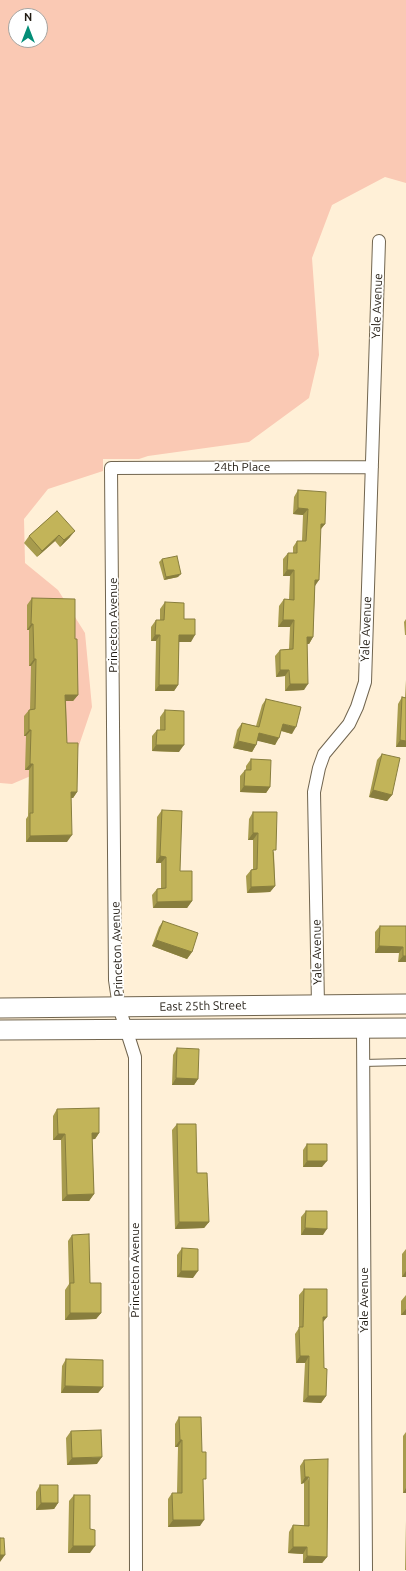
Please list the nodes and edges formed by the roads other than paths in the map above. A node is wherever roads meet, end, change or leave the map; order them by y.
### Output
1 (379, 241) dead end
2 (372, 467) junction
3 (111, 468) joint
4 (406, 1004) edge
5 (318, 1005) junction
6 (0, 1008) edge
7 (119, 1008) junction
8 (363, 1028) junction
9 (406, 1028) edge
10 (0, 1030) edge
11 (126, 1030) junction
12 (406, 1062) edge
13 (363, 1063) junction
14 (136, 1571) edge
15 (366, 1571) edge

1 - 2 street, Yale Avenue
2 - 3 street, 24th Place
2 - 5 street, Yale Avenue
3 - 7 street, Princeton Avenue
4 - 5 main road, East 25th Street
5 - 7 main road, East 25th Street
6 - 7 main road, East 25th Street
7 - 11 street, Princeton Avenue
8 - 9 main road, East 25th Street
8 - 11 main road, East 25th Street
8 - 13 street, Yale Avenue
10 - 11 main road, East 25th Street
11 - 14 street, Princeton Avenue
12 - 13 lane
13 - 15 street, Yale Avenue

